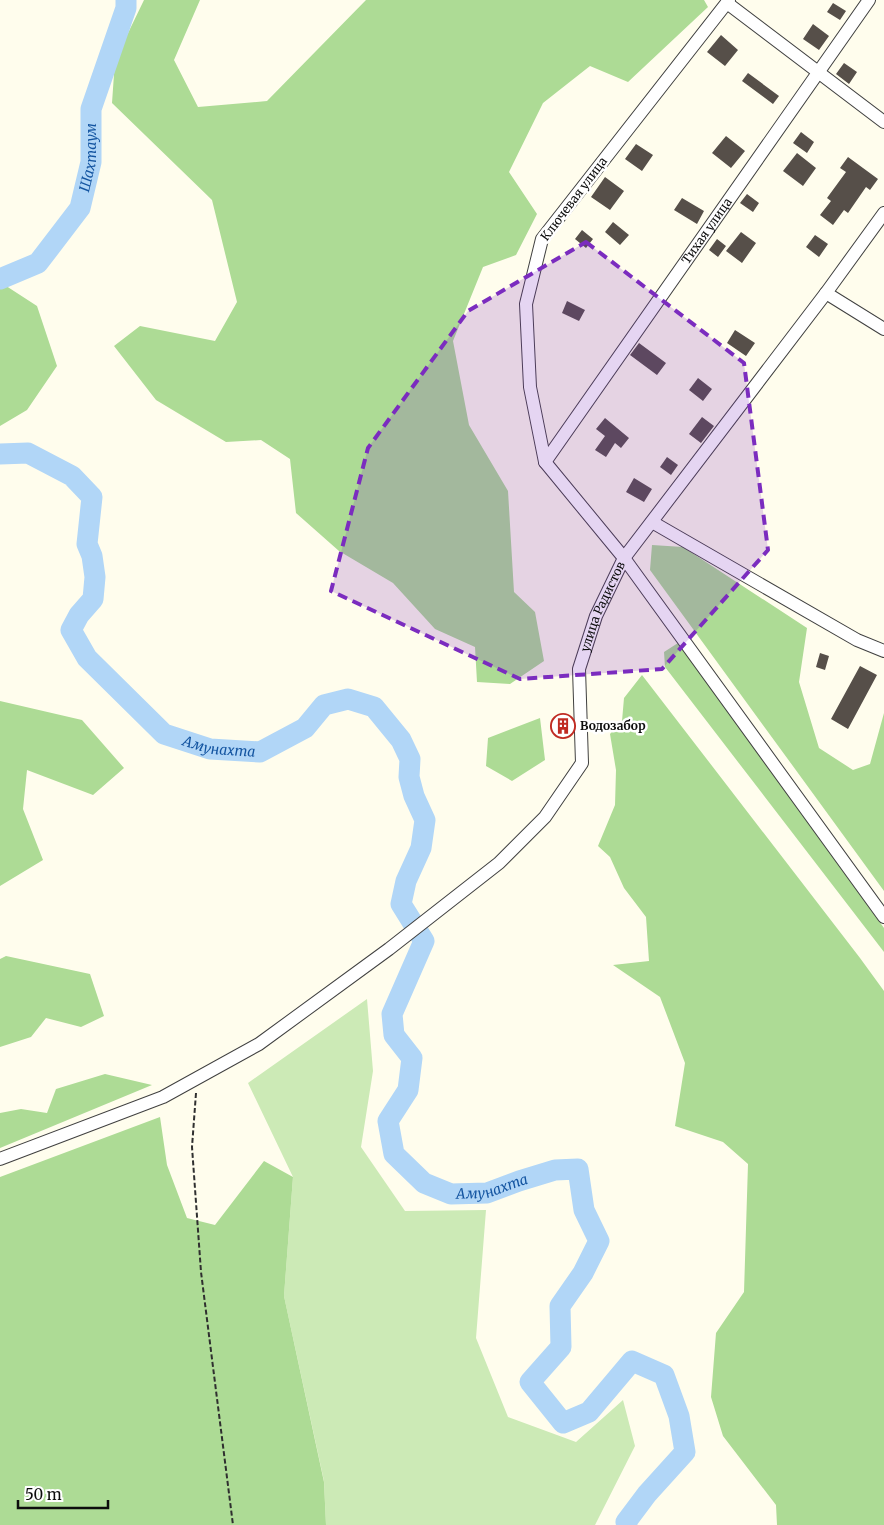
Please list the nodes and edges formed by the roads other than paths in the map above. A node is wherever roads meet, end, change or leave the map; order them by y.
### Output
1 (869, 0) edge
2 (728, 2) edge
3 (818, 72) junction
4 (884, 122) edge
5 (884, 213) edge
6 (826, 293) junction
7 (884, 329) edge
8 (545, 462) junction
9 (652, 522) junction
10 (624, 558) junction
11 (884, 651) edge
12 (884, 916) edge
13 (0, 1159) edge

1 - 3 street, Тихая улица
2 - 3 street
2 - 8 street, Ключевая улица
3 - 4 street
3 - 8 street, Тихая улица
5 - 6 street, улица Радистов
6 - 7 street
6 - 9 street, улица Радистов
8 - 10 street, Ключевая улица
9 - 10 street, улица Радистов
9 - 11 street
10 - 12 street, Ключевая улица
10 - 13 street, улица Радистов

